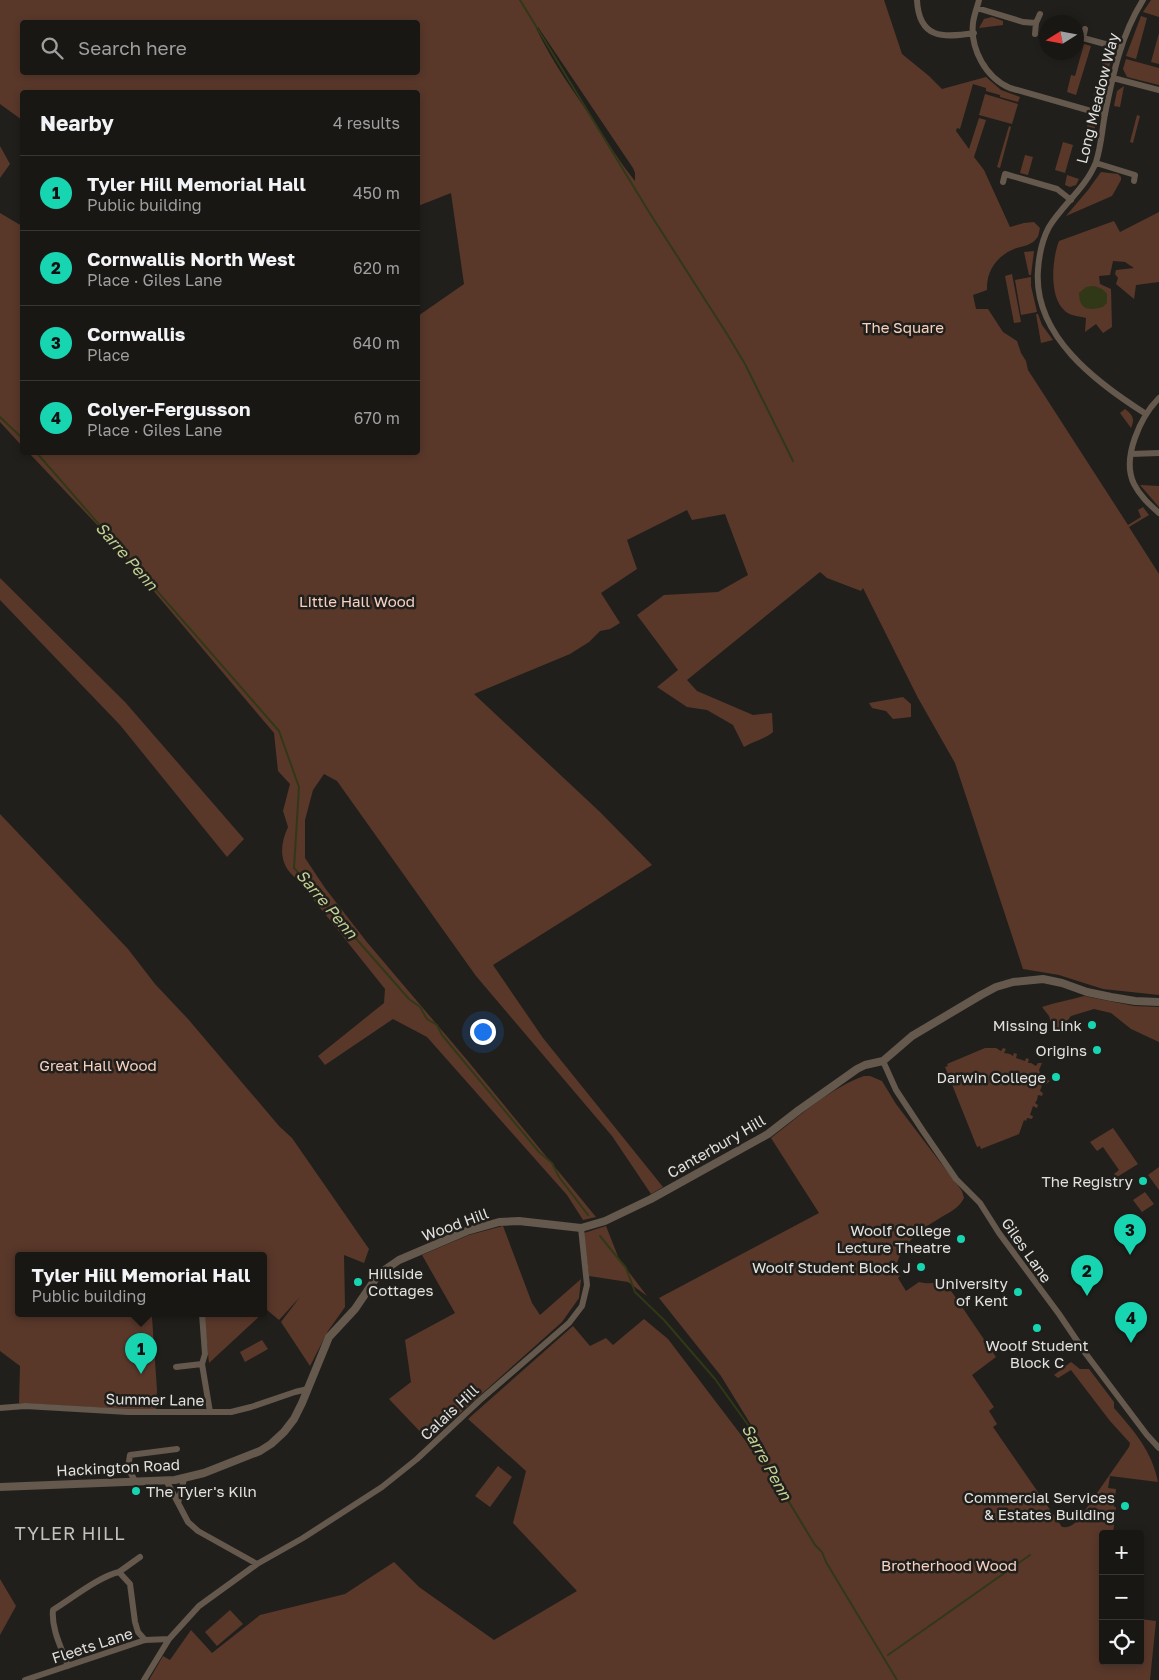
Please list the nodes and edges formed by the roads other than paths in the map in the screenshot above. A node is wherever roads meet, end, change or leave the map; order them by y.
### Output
1 (917, 0) edge
2 (979, 0) edge
3 (1143, 0) edge
4 (977, 8) junction
5 (1040, 14) dead end
6 (1036, 23) junction
7 (1085, 29) dead end
8 (974, 33) junction
9 (1035, 34) dead end
10 (1120, 48) junction
11 (1113, 78) junction
12 (1159, 90) edge
13 (1105, 115) junction
14 (1096, 163) junction
15 (1134, 181) dead end
16 (1003, 182) dead end
17 (1071, 200) junction
18 (1159, 398) edge
19 (1146, 414) junction
20 (1159, 453) edge
21 (1131, 454) junction
22 (1159, 513) edge
23 (1159, 1002) edge
24 (883, 1061) junction
25 (581, 1228) junction
26 (376, 1278) joint
27 (202, 1317) edge
28 (202, 1364) junction
29 (176, 1367) dead end
30 (308, 1389) junction
31 (0, 1408) edge
32 (210, 1412) junction
33 (1159, 1448) edge
34 (177, 1450) dead end
35 (184, 1478) junction
36 (166, 1480) junction
37 (135, 1481) junction
38 (0, 1487) edge
39 (178, 1503) junction
40 (140, 1557) dead end
41 (257, 1564) junction
42 (119, 1572) junction
43 (169, 1639) junction
44 (144, 1640) junction
45 (68, 1666) junction
46 (25, 1680) edge
47 (144, 1680) edge

1 - 8 street
2 - 4 street
3 - 10 street, Long Meadow Way
4 - 6 street
4 - 8 street
5 - 6 street
6 - 9 street
7 - 10 street
8 - 13 street
10 - 11 street, Long Meadow Way
11 - 12 street
11 - 13 street, Long Meadow Way
13 - 14 street, Long Meadow Way
14 - 15 street
14 - 17 street, Long Meadow Way
16 - 17 street
17 - 19 street, Long Meadow Way
18 - 19 street
19 - 21 street
20 - 21 street
21 - 22 street
23 - 24 street
24 - 25 street, Canterbury Hill
24 - 33 street, Giles Lane
25 - 26 street, Wood Hill
25 - 41 street, Calais Hill
26 - 30 street, Hackington Road
27 - 28 street
28 - 29 street
28 - 32 street
30 - 32 street, Summer Lane
30 - 35 street, Hackington Road
31 - 32 street, Summer Lane
34 - 37 street
35 - 36 street, Hackington Road
35 - 39 street
36 - 37 street, Hackington Road
36 - 39 street
37 - 38 street, Hackington Road
39 - 41 street
40 - 42 street
41 - 43 street, Calais Hill
42 - 44 street
42 - 45 street
43 - 44 street, Fleets Lane
43 - 47 street, Calais Hill
44 - 45 street, Fleets Lane
45 - 46 street, Fleets Lane

